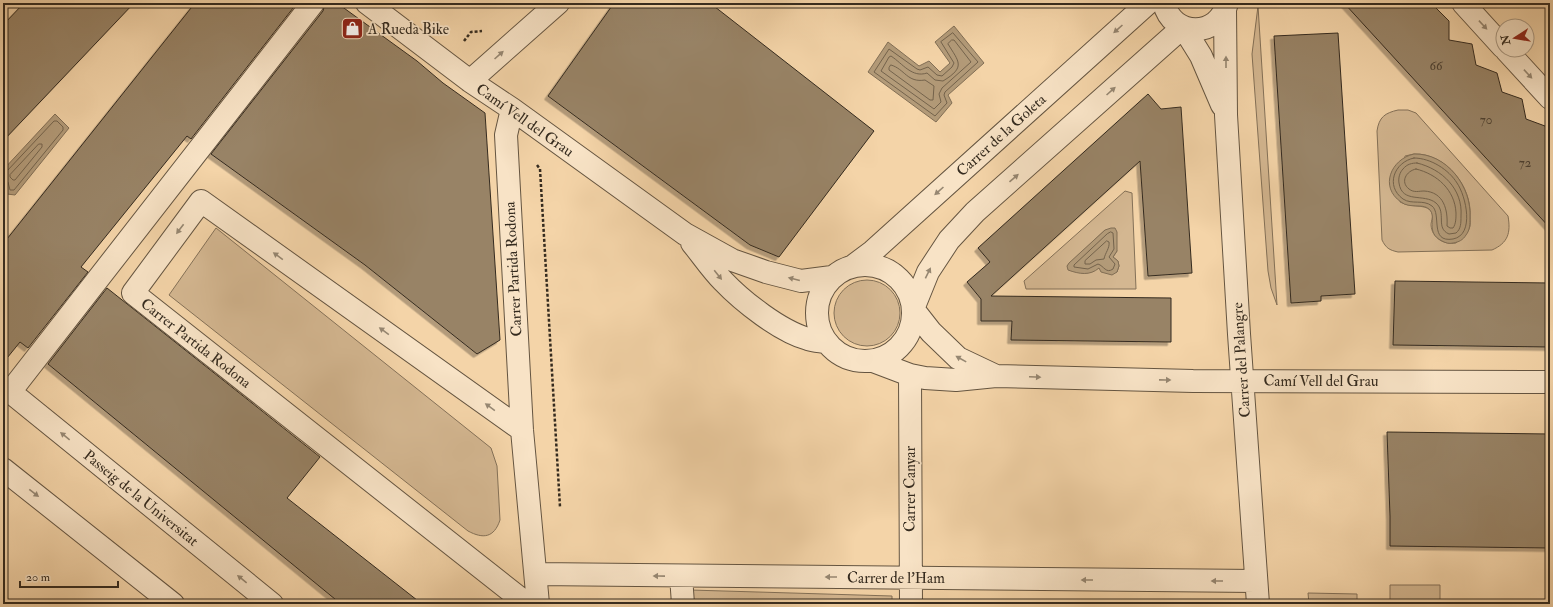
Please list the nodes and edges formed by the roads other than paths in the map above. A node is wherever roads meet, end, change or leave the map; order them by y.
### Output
1 (313, 3) edge
2 (367, 3) edge
3 (558, 3) edge
4 (1148, 3) edge
5 (1164, 3) edge
6 (1463, 3) edge
7 (1226, 6) edge
8 (1183, 27) junction
9 (1495, 38) edge
10 (1513, 58) edge
11 (470, 81) junction
12 (1550, 98) edge
13 (512, 109) junction
14 (1226, 115) junction
15 (685, 234) junction
16 (853, 266) junction
17 (832, 277) junction
18 (913, 310) junction
19 (826, 342) junction
20 (873, 361) junction
21 (910, 375) junction
22 (996, 376) junction
23 (1242, 381) junction
24 (1550, 382) edge
25 (6, 389) edge
26 (522, 430) junction
27 (3, 469) edge
28 (536, 574) junction
29 (681, 576) junction
30 (910, 578) junction
31 (1256, 581) junction
32 (173, 604) edge
33 (272, 604) edge
34 (528, 604) edge
35 (538, 604) edge
36 (683, 604) edge
37 (911, 604) edge
38 (1258, 604) edge

1 - 25 street
2 - 11 street, Camí Vell del Grau
11 -> 3 street
4 -> 16 street, Carrer de la Goleta
5 - 8 street, Carrer del Palangre
6 -> 9 street
7 - 8 street
14 -> 7 street, Carrer del Palangre
8 - 14 street, Carrer del Palangre
18 -> 8 street
10 -> 12 street
11 - 13 street, Camí Vell del Grau
13 - 15 street, Camí Vell del Grau
13 - 26 street, Carrer Partida Rodona
14 - 23 street, Carrer del Palangre
17 -> 15 street, Camí Vell del Grau
15 -> 19 street, Camí Vell del Grau
16 - 17 street
16 - 18 street
17 - 19 street
18 - 20 street
22 -> 18 street, Camí Vell del Grau
19 - 20 street
20 - 21 street, Camí Vell del Grau
21 - 22 street, Camí Vell del Grau
21 - 30 street, Carrer Canyar
22 -> 23 street, Camí Vell del Grau
23 - 24 street, Camí Vell del Grau
23 - 31 street, Carrer del Palangre
33 -> 25 street, Passeig de la Universitat
26 - 28 street, Carrer Partida Rodona
26 -> 34 street, Carrer Partida Rodona
27 -> 32 street
29 -> 28 street, Carrer de l'Ham
28 - 35 street, Carrer Partida Rodona
30 -> 29 street, Carrer de l'Ham
29 - 36 street
31 -> 30 street, Carrer de l'Ham
30 - 37 street, Carrer Canyar
31 - 38 street, Carrer del Palangre

